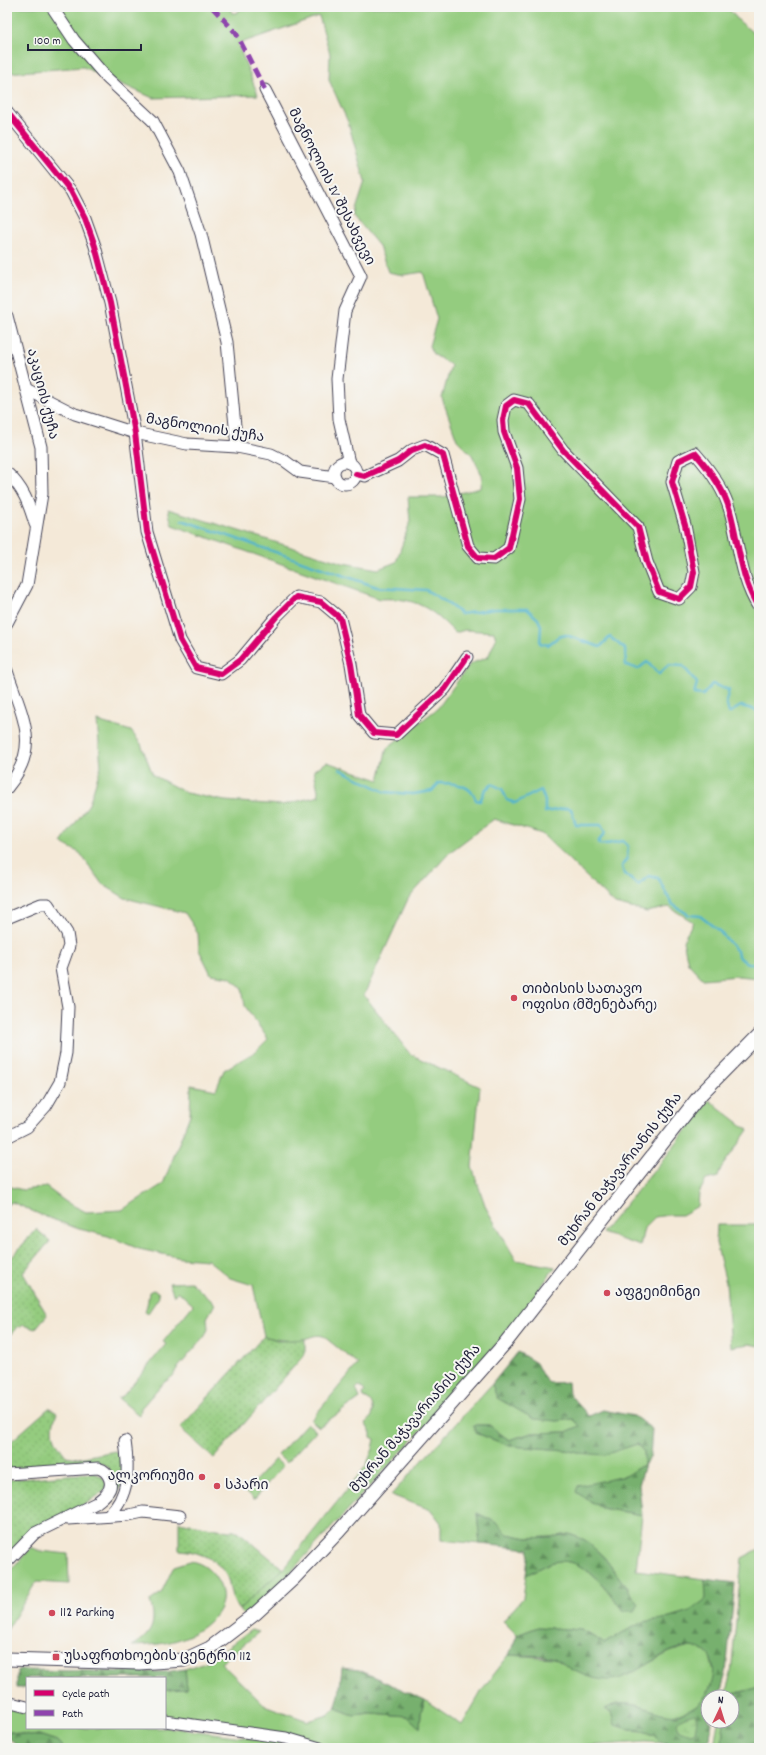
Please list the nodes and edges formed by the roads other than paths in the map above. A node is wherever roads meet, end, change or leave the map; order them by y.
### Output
1 (52, 7) edge
2 (265, 90) dead end
3 (7, 112) edge
4 (7, 316) edge
5 (26, 389) junction
6 (135, 433) junction
7 (237, 448) junction
8 (349, 463) junction
9 (7, 473) edge
10 (356, 474) junction
11 (335, 477) junction
12 (36, 528) junction
13 (759, 608) edge
14 (7, 623) edge
15 (467, 657) dead end
16 (7, 671) edge
17 (7, 788) edge
18 (7, 918) edge
19 (759, 1035) edge
20 (7, 1137) edge
21 (125, 1441) dead end
22 (7, 1474) edge
23 (96, 1503) junction
24 (117, 1506) junction
25 (143, 1512) junction
26 (108, 1516) junction
27 (180, 1516) dead end
28 (61, 1520) junction
29 (7, 1562) edge
30 (7, 1658) edge
31 (7, 1702) edge
32 (26, 1707) edge
33 (166, 1721) edge
34 (320, 1748) edge

1 - 7 street
2 - 8 street, მაგნოლიის IV შესახვევი
3 - 6 street
4 - 5 street, აკაციის ქუჩა
5 - 6 street, მაგნოლიის ქუჩა
5 - 12 street, აკაციის ქუჩა
6 - 7 street, მაგნოლიის ქუჩა
6 - 15 street
7 - 11 street, მაგნოლიის ქუჩა
8 - 10 street
8 - 11 street
9 - 12 street
10 - 11 street
10 - 13 street
12 - 14 street, აკაციის ქუჩა
16 - 17 street
18 - 20 street
19 - 30 main road, მუხრან მაჭავარიანის ქუჩა
21 - 24 street
22 - 23 street
23 - 24 street
23 - 28 street
24 - 25 street
24 - 26 street
25 - 26 street
25 - 27 street
26 - 28 street
28 - 29 street
31 - 32 street
33 - 34 street

